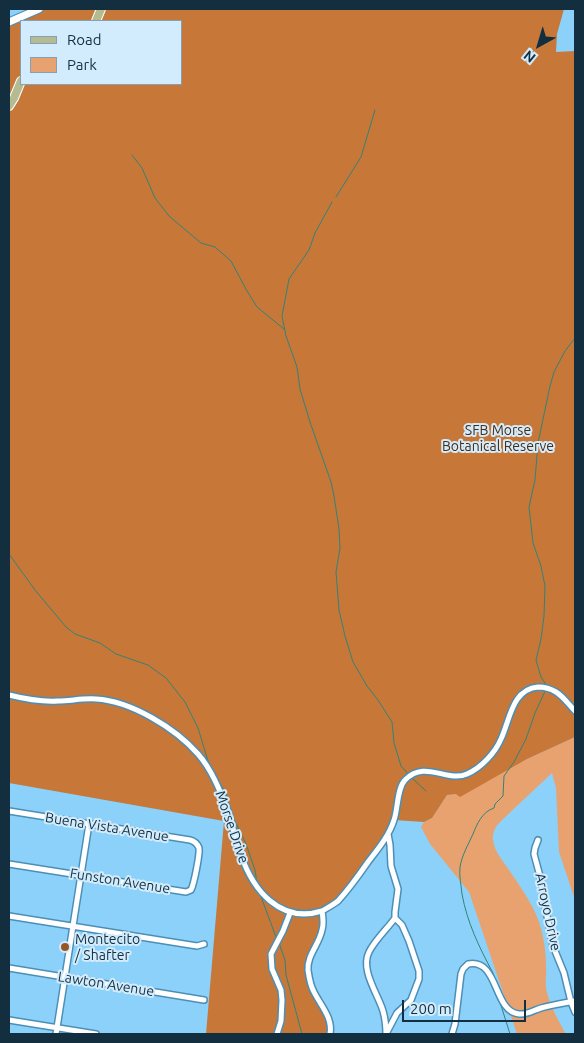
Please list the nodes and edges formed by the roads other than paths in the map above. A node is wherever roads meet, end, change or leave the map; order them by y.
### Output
1 (39, 9) edge
2 (9, 22) edge
3 (20, 83) edge
4 (9, 106) edge
5 (9, 695) edge
6 (575, 711) edge
7 (9, 811) edge
8 (89, 824) junction
9 (388, 834) junction
10 (538, 840) dead end
11 (198, 851) joint
12 (9, 864) edge
13 (81, 875) junction
14 (322, 911) junction
15 (290, 913) junction
16 (9, 916) edge
17 (395, 918) junction
18 (73, 926) junction
19 (204, 944) dead end
20 (9, 968) edge
21 (65, 977) junction
22 (204, 1000) dead end
23 (573, 1001) edge
24 (575, 1012) edge
25 (9, 1020) edge
26 (57, 1028) junction
27 (56, 1034) edge
28 (96, 1034) edge
29 (277, 1034) edge
30 (330, 1034) edge
31 (386, 1034) edge
32 (452, 1034) edge

1 - 2 street
3 - 4 main road
5 - 15 street, Morse Drive
6 - 9 street
7 - 8 street, Buena Vista Avenue
8 - 11 street, Buena Vista Avenue
8 - 13 street
9 - 14 street
9 - 17 street
10 - 23 street, Arroyo Drive
11 - 13 street, Funston Avenue
12 - 13 street, Funston Avenue
13 - 18 street
14 - 15 street
14 - 30 street
15 - 29 street
16 - 18 street
17 - 31 street
17 - 31 street
18 - 19 street
18 - 21 street
20 - 21 street, Lawton Avenue
21 - 22 street, Lawton Avenue
21 - 26 street
23 - 24 street, Arroyo Drive
23 - 32 street
25 - 26 street
26 - 27 street
26 - 28 street

